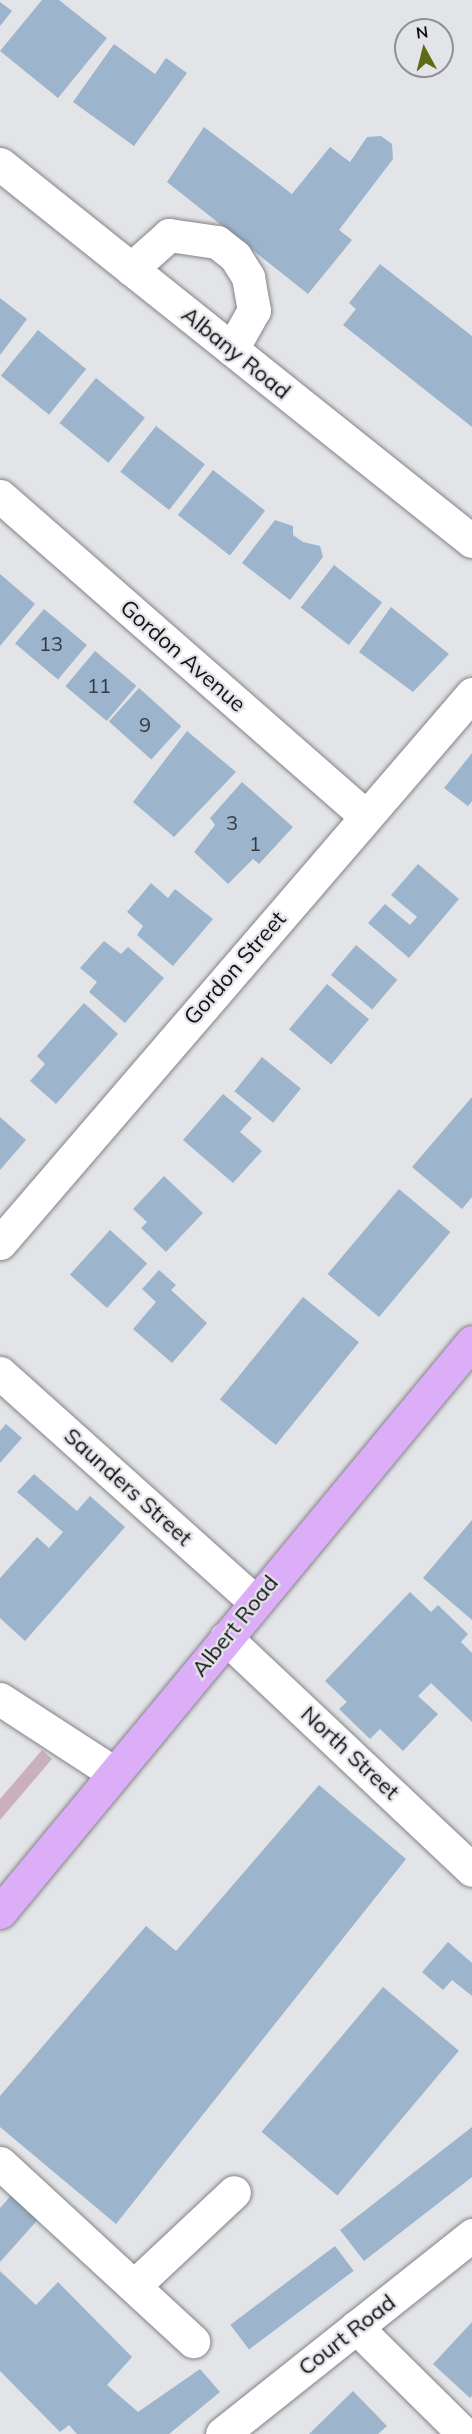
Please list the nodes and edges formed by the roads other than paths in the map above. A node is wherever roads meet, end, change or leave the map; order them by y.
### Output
1 (0, 164) edge
2 (131, 269) junction
3 (232, 349) junction
4 (0, 496) edge
5 (472, 542) edge
6 (472, 694) edge
7 (366, 816) junction
8 (0, 1242) edge
9 (472, 1342) edge
10 (0, 1373) edge
11 (255, 1602) junction
12 (226, 1638) junction
13 (0, 1699) edge
14 (114, 1773) junction
15 (472, 1870) edge
16 (0, 1912) edge
17 (0, 2163) edge
18 (234, 2192) dead end
19 (472, 2235) edge
20 (134, 2286) junction
21 (356, 2327) junction
22 (193, 2341) dead end
23 (222, 2434) edge
24 (464, 2434) edge

1 - 2 street, Albany Road
2 - 3 street, Albany Road
2 - 3 street
3 - 5 street, Albany Road
4 - 7 street, Gordon Avenue
6 - 7 street, Gordon Street
7 - 8 street, Gordon Street
9 - 11 highway, Albert Road
10 - 11 street, Saunders Street
11 - 12 highway, Albert Road
12 - 14 highway, Albert Road
12 - 15 street, North Street
13 - 14 street
14 - 16 highway, Albert Road
17 - 20 street
18 - 20 street
19 - 21 street, Court Road
20 - 22 street
21 - 23 street, Court Road
21 - 24 street

